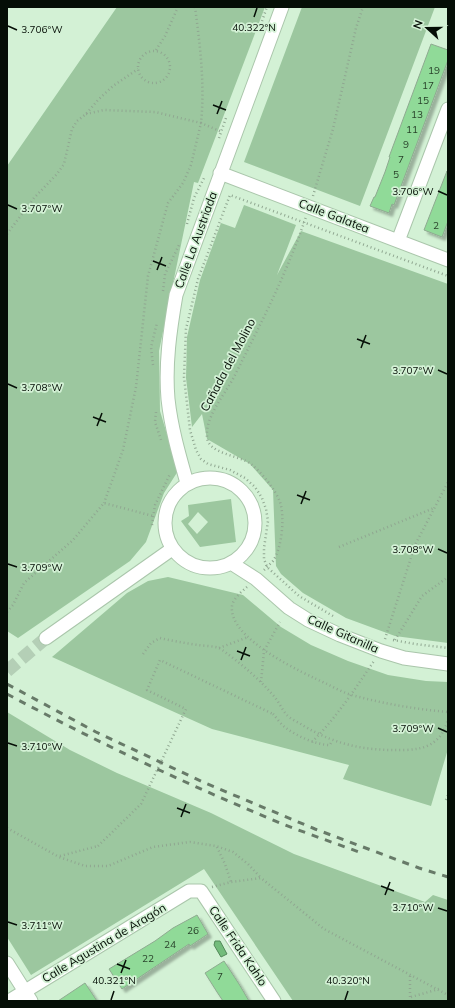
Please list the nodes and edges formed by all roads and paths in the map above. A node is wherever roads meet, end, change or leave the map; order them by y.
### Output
1 (178, 7) edge
2 (195, 7) edge
3 (282, 7) edge
4 (363, 7) edge
5 (156, 50) junction
6 (138, 69) junction
7 (448, 109) edge
8 (86, 114) junction
9 (201, 123) junction
10 (234, 137) junction
11 (220, 173) junction
12 (309, 207) junction
13 (304, 222) junction
14 (7, 234) edge
15 (398, 241) junction
16 (448, 260) edge
17 (448, 276) edge
18 (170, 474) dead end
19 (187, 482) junction
20 (448, 482) edge
21 (104, 503) junction
22 (434, 508) junction
23 (153, 516) junction
24 (152, 525) dead end
25 (338, 547) dead end
26 (172, 549) junction
27 (231, 563) junction
28 (267, 567) junction
29 (448, 577) edge
30 (256, 578) junction
31 (7, 612) edge
32 (339, 619) dead end
33 (280, 622) dead end
34 (248, 637) junction
35 (46, 638) tunnel mouth
36 (385, 638) junction
37 (396, 640) junction
38 (219, 648) junction
39 (448, 648) edge
40 (264, 651) junction
41 (381, 651) junction
42 (143, 654) dead end
43 (448, 664) edge
44 (261, 682) junction
45 (350, 695) junction
46 (448, 712) edge
47 (448, 719) edge
48 (319, 735) junction
49 (332, 741) junction
50 (312, 742) junction
51 (448, 795) edge
52 (446, 800) dead end
53 (7, 828) edge
54 (216, 846) junction
55 (59, 857) junction
56 (261, 878) junction
57 (231, 882) junction
58 (201, 891) junction
59 (7, 963) edge
60 (410, 974) junction
61 (439, 989) junction
62 (448, 995) edge
63 (28, 996) edge
64 (411, 996) junction
65 (9, 1001) edge
66 (274, 1001) edge
67 (410, 1001) edge

1 - 5 path
2 - 9 path
3 - 10 street, Calle La Austriada
4 - 12 path, Cañada del Molino
5 - 6 path
5 - 6 path
6 - 8 path
7 - 15 street
8 - 9 path
8 - 14 path
9 - 10 path
9 - 21 path
10 - 11 street, Calle La Austriada
11 - 12 street, Calle Galatea
11 - 19 street, Calle La Austriada
12 - 13 path, Cañada del Molino
12 - 15 street, Calle Galatea
13 - 17 path
13 - 28 path, Cañada del Molino
13 - 28 path
15 - 16 street, Calle Galatea
18 - 23 path
19 - 26 street
19 - 27 street
20 - 22 path
21 - 23 path
21 - 31 path
22 - 25 path
22 - 36 path
23 - 24 path
26 - 27 street
26 - 35 street
27 - 30 street, Calle Gitanilla
28 - 30 path, Cañada del Molino
28 - 32 path
29 - 37 path
30 - 34 path, Cañada del Molino
30 - 41 street, Calle Gitanilla
33 - 40 path
34 - 38 path
34 - 40 path, Cañada del Molino
36 - 37 path
36 - 41 path
37 - 39 path
38 - 42 path
38 - 44 path
40 - 44 path
40 - 45 path, Cañada del Molino
41 - 43 street, Calle Gitanilla
41 - 45 path
44 - 48 path
45 - 46 path, Cañada del Molino
45 - 48 path
47 - 49 path
48 - 49 path
48 - 50 path
49 - 50 path
50 - 55 path, bridge
51 - 52 path
53 - 55 path
54 - 55 path
54 - 56 path
54 - 57 path
56 - 57 path
56 - 60 path
57 - 58 path
58 - 63 street, Calle Agustina de Aragón
58 - 66 street, Calle Frida Kahlo
59 - 63 street
60 - 61 path
60 - 64 path
61 - 62 path
61 - 64 path
63 - 65 street, Calle Agustina de Aragón
64 - 67 path

